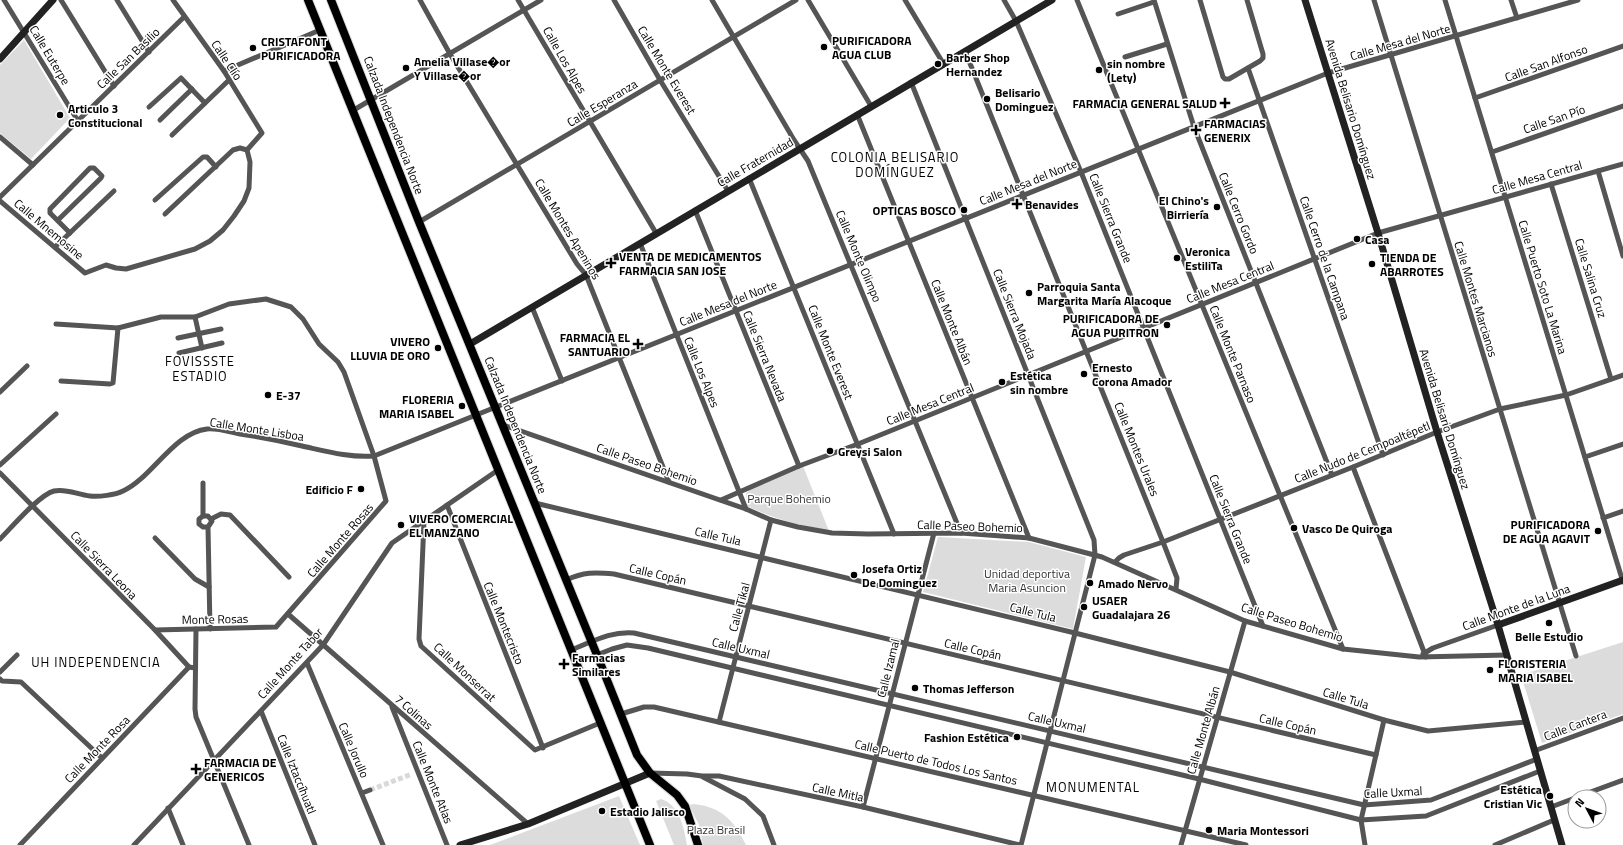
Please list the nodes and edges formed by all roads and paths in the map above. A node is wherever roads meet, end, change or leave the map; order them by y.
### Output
1 (4, 0) edge
2 (53, 0) edge
3 (61, 0) edge
4 (117, 0) edge
5 (173, 0) edge
6 (308, 0) edge
7 (331, 0) edge
8 (420, 0) edge
9 (518, 0) edge
10 (541, 0) edge
11 (614, 0) edge
12 (712, 0) edge
13 (796, 0) edge
14 (808, 0) edge
15 (905, 0) edge
16 (1004, 0) edge
17 (1052, 0) edge
18 (1077, 0) edge
19 (1200, 0) edge
20 (1247, 0) edge
21 (1305, 0) edge
22 (1374, 0) edge
23 (1445, 0) edge
24 (1511, 0) edge
25 (1577, 0) edge
26 (1154, 1) edge
27 (524, 10) junction
28 (1118, 14) dead end
29 (184, 17) junction
30 (1517, 18) junction
31 (1016, 21) junction
32 (320, 30) junction
33 (24, 32) junction
34 (1456, 36) junction
35 (733, 37) junction
36 (1167, 44) junction
37 (1623, 46) edge
38 (965, 51) junction
39 (149, 52) junction
40 (450, 54) junction
41 (1391, 55) junction
42 (1125, 57) dead end
43 (0, 59) edge
44 (943, 64) junction
45 (1248, 68) junction
46 (224, 71) junction
47 (1328, 73) junction
48 (229, 80) junction
49 (660, 80) junction
50 (911, 82) junction
51 (114, 86) junction
52 (192, 89) junction
53 (1475, 98) junction
54 (371, 100) junction
55 (1259, 102) junction
56 (205, 103) junction
57 (870, 106) junction
58 (1623, 106) edge
59 (149, 107) dead end
60 (352, 111) junction
61 (857, 114) junction
62 (160, 120) dead end
63 (78, 121) junction
64 (590, 122) junction
65 (1194, 127) junction
66 (172, 135) dead end
67 (0, 137) edge
68 (800, 149) junction
69 (1138, 149) junction
70 (247, 150) junction
71 (1492, 152) junction
72 (1623, 164) edge
73 (33, 165) junction
74 (518, 165) junction
75 (216, 167) junction
76 (1598, 171) junction
77 (1081, 172) junction
78 (749, 178) junction
79 (1551, 184) junction
80 (728, 190) junction
81 (114, 191) dead end
82 (1023, 195) junction
83 (0, 197) edge
84 (1505, 197) junction
85 (155, 200) dead end
86 (0, 201) edge
87 (695, 210) junction
88 (165, 214) dead end
89 (1440, 215) junction
90 (966, 218) junction
91 (58, 220) junction
92 (419, 222) junction
93 (70, 233) junction
94 (656, 233) junction
95 (1378, 233) junction
96 (908, 241) junction
97 (640, 243) junction
98 (55, 247) junction
99 (1623, 256) edge
100 (1314, 259) junction
101 (851, 264) junction
102 (586, 275) junction
103 (1256, 282) junction
104 (794, 287) junction
105 (1202, 304) junction
106 (532, 307) junction
107 (736, 310) junction
108 (195, 317) junction
109 (56, 324) dead end
110 (118, 328) junction
111 (220, 328) dead end
112 (1144, 328) junction
113 (198, 334) junction
114 (676, 335) junction
115 (178, 338) dead end
116 (222, 344) dead end
117 (470, 344) junction
118 (202, 348) junction
119 (1086, 351) junction
120 (179, 353) dead end
121 (619, 358) junction
122 (27, 366) dead end
123 (1028, 374) junction
124 (1623, 375) edge
125 (1611, 379) junction
126 (61, 381) dead end
127 (562, 381) junction
128 (0, 392) edge
129 (1566, 395) junction
130 (972, 397) junction
131 (495, 408) junction
132 (1500, 409) junction
133 (56, 414) dead end
134 (476, 416) junction
135 (915, 420) junction
136 (503, 425) junction
137 (1437, 432) junction
138 (858, 444) junction
139 (1623, 444) edge
140 (1383, 455) junction
141 (374, 456) junction
142 (1585, 458) junction
143 (0, 465) edge
144 (799, 466) junction
145 (1353, 467) junction
146 (498, 470) junction
147 (0, 472) edge
148 (1332, 475) junction
149 (669, 482) junction
150 (203, 483) dead end
151 (739, 492) junction
152 (1281, 496) junction
153 (721, 500) junction
154 (535, 503) junction
155 (447, 505) junction
156 (33, 506) junction
157 (746, 509) junction
158 (1623, 511) edge
159 (203, 516) junction
160 (1603, 518) junction
161 (211, 519) junction
162 (1220, 519) junction
163 (771, 520) junction
164 (424, 521) junction
165 (208, 527) junction
166 (961, 533) junction
167 (894, 534) junction
168 (934, 534) junction
169 (155, 538) dead end
170 (1029, 538) junction
171 (0, 539) edge
172 (1163, 542) junction
173 (1095, 555) junction
174 (762, 557) junction
175 (1115, 562) junction
176 (289, 577) dead end
177 (566, 580) junction
178 (1623, 581) edge
179 (209, 587) junction
180 (1176, 589) junction
181 (917, 594) junction
182 (1559, 603) junction
183 (749, 606) junction
184 (288, 614) junction
185 (1245, 621) junction
186 (1498, 625) junction
187 (1263, 626) junction
188 (276, 627) joint
189 (210, 628) junction
190 (196, 629) junction
191 (154, 630) junction
192 (1074, 633) junction
193 (591, 641) junction
194 (905, 643) junction
195 (323, 645) junction
196 (1344, 649) junction
197 (571, 650) junction
198 (17, 655) dead end
199 (597, 655) junction
200 (1426, 655) junction
201 (1506, 655) junction
202 (736, 656) junction
203 (1576, 656) dead end
204 (1419, 657) joint
205 (307, 662) junction
206 (576, 663) junction
207 (189, 667) junction
208 (195, 668) junction
209 (733, 669) junction
210 (0, 672) edge
211 (1230, 672) junction
212 (1062, 680) junction
213 (1, 681) edge
214 (892, 693) junction
215 (391, 705) junction
216 (889, 706) junction
217 (261, 711) junction
218 (621, 714) junction
219 (1217, 717) junction
220 (1623, 718) edge
221 (1384, 720) junction
222 (719, 722) junction
223 (1526, 722) junction
224 (600, 723) junction
225 (1050, 731) junction
226 (1047, 743) junction
227 (543, 748) junction
228 (1376, 755) junction
229 (1535, 755) junction
230 (102, 758) junction
231 (875, 758) junction
232 (215, 760) junction
233 (1202, 767) junction
234 (1540, 771) junction
235 (650, 772) junction
236 (702, 776) junction
237 (1199, 779) junction
238 (1623, 780) edge
239 (625, 783) junction
240 (1598, 789) edge
241 (370, 790) tunnel mouth
242 (362, 794) junction
243 (1034, 795) junction
244 (1567, 801) edge
245 (1364, 805) junction
246 (863, 807) junction
247 (1551, 807) junction
248 (168, 808) junction
249 (1361, 820) junction
250 (1554, 820) junction
251 (528, 824) junction
252 (1185, 831) junction
253 (20, 845) edge
254 (134, 845) edge
255 (183, 845) edge
256 (249, 845) edge
257 (315, 845) edge
258 (383, 845) edge
259 (447, 845) edge
260 (460, 845) edge
261 (650, 845) edge
262 (698, 845) edge
263 (774, 845) edge
264 (1021, 845) edge
265 (1181, 845) edge
266 (1246, 845) edge
267 (1365, 845) edge
268 (1495, 845) edge
269 (1562, 845) edge

1 - 33 street, Calle Euterpe
2 - 33 street
3 - 51 street
4 - 39 street
5 - 29 street, Calle Clío
6 - 32 main road
7 - 54 main road, Calzada Independencia Norte
8 - 40 street, Calle Montes Apeninos
9 - 27 street, Calle Los Alpes
10 - 27 street
11 - 49 street, Calle Monte Everest
12 - 35 street, Calle Monte Olimpo
13 - 35 street, Calle Esperanza
14 - 57 street
15 - 44 street
16 - 31 street, Calle Sierra Grande
17 - 31 street, Calle Fraternidad
18 - 69 street, Calle Monte Parnaso
19 - 45 street
20 - 45 street
21 - 47 street, Avenida Belisario Domínguez
22 - 41 street, Calle Montes Marcianos
23 - 34 street, Calle Puerto Soto La Marina
24 - 30 street
25 - 30 street, Calle Mesa del Norte
26 - 28 street
26 - 36 street, Calle Cerro Gordo
27 - 40 street
27 - 64 street, Calle Los Alpes
29 - 39 street, Calle San Basilio
29 - 46 street, Calle Clío
30 - 34 street, Calle Mesa del Norte
31 - 38 street, Calle Fraternidad
31 - 77 street, Calle Sierra Grande
32 - 46 street
32 - 60 main road
33 - 43 street
33 - 63 street, Calle Euterpe
34 - 41 street, Calle Mesa del Norte
34 - 53 street, Calle Puerto Soto La Marina
35 - 49 street, Calle Esperanza
35 - 68 street, Calle Monte Olimpo
36 - 42 street
36 - 65 street, Calle Cerro Gordo
37 - 53 street, Calle San Alfonso
38 - 44 street, Calle Fraternidad
38 - 82 street, Calle Montes Urales
39 - 51 street, Calle San Basilio
40 - 54 street
40 - 74 street, Calle Montes Apeninos
41 - 47 street, Calle Mesa del Norte
41 - 89 street, Calle Montes Marcianos
44 - 50 street, Calle Fraternidad
45 - 55 street, Calle Cerro de la Campana
46 - 48 street, Calle Clío
47 - 55 street, Calle Mesa del Norte
47 - 95 street, Avenida Belisario Domínguez
48 - 56 street
48 - 70 street, Calle Clío
49 - 64 street, Calle Esperanza
49 - 80 street, Calle Monte Everest
50 - 57 street, Calle Fraternidad
50 - 90 street, Calle Sierra Mojada
51 - 63 street, Calle San Basilio
52 - 56 street
52 - 59 street
52 - 62 street
53 - 71 street, Calle Puerto Soto La Marina
54 - 60 street
54 - 92 main road, Calzada Independencia Norte
55 - 65 street, Calle Mesa del Norte
55 - 100 street, Calle Cerro de la Campana
56 - 66 street
57 - 61 street, Calle Fraternidad
58 - 71 street, Calle San Pío
60 - 134 main road
61 - 68 street, Calle Fraternidad
61 - 96 street, Calle Monte Albán
63 - 73 street, Calle San Basilio
64 - 74 street, Calle Esperanza
64 - 94 street, Calle Los Alpes
65 - 69 street, Calle Mesa del Norte
65 - 103 street, Calle Cerro Gordo
67 - 73 street
68 - 78 street, Calle Fraternidad
68 - 101 street, Calle Monte Olimpo
69 - 77 street, Calle Mesa del Norte
69 - 105 street, Calle Monte Parnaso
70 - 75 street
70 - 98 street, Calle Mnemosine
71 - 84 street, Calle Puerto Soto La Marina
72 - 76 street, Calle Mesa Central
73 - 83 street, Calle San Basilio
74 - 92 street, Calle Esperanza
74 - 102 street, Calle Montes Apeninos
75 - 85 street
75 - 88 street
76 - 79 street, Calle Mesa Central
76 - 99 street
77 - 82 street, Calle Mesa del Norte
77 - 112 street, Calle Sierra Grande
78 - 80 street, Calle Fraternidad
78 - 104 street, Calle Monte Everest
79 - 84 street, Calle Mesa Central
79 - 125 street, Calle Salina Cruz
80 - 87 street, Calle Fraternidad
81 - 93 street
82 - 90 street, Calle Mesa del Norte
82 - 119 street, Calle Montes Urales
84 - 89 street, Calle Mesa Central
84 - 129 street, Calle Puerto Soto La Marina
86 - 98 street, Calle Mnemosine
87 - 94 street, Calle Fraternidad
87 - 107 street, Calle Sierra Nevada
89 - 95 street, Calle Mesa Central
89 - 132 street, Calle Montes Marcianos
90 - 96 street, Calle Mesa del Norte
90 - 123 street, Calle Sierra Mojada
91 - 91 street
91 - 93 street
92 - 117 main road, Calzada Independencia Norte
93 - 98 street
94 - 97 street, Calle Fraternidad
95 - 100 street, Calle Mesa Central
95 - 137 street, Avenida Belisario Domínguez
96 - 101 street, Calle Mesa del Norte
96 - 130 street, Calle Monte Albán
97 - 102 street, Calle Fraternidad
97 - 114 street, Calle Los Alpes
100 - 103 street, Calle Mesa Central
100 - 140 street, Calle Cerro de la Campana
101 - 104 street, Calle Mesa del Norte
101 - 135 street, Calle Monte Olimpo
102 - 106 street, Calle Fraternidad
102 - 121 street, Calle Montes Apeninos
103 - 105 street, Calle Mesa Central
103 - 148 street, Calle Cerro Gordo
104 - 107 street, Calle Mesa del Norte
104 - 138 street, Calle Monte Everest
105 - 112 street, Calle Mesa Central
105 - 152 street, Calle Monte Parnaso
106 - 117 street, Calle Fraternidad
106 - 127 street
107 - 114 street, Calle Mesa del Norte
107 - 144 street, Calle Sierra Nevada
108 - 110 street
108 - 113 street
108 - 141 street
109 - 110 street
110 - 126 street
111 - 113 street
112 - 119 street, Calle Mesa Central
112 - 162 street, Calle Sierra Grande
113 - 115 street
113 - 118 street
114 - 121 street, Calle Mesa del Norte
114 - 151 street, Calle Los Alpes
116 - 118 street
117 - 131 main road, Calzada Independencia Norte
118 - 120 street
119 - 123 street, Calle Mesa Central
119 - 172 street, Calle Montes Urales
121 - 127 street, Calle Mesa del Norte
121 - 149 street, Calle Montes Apeninos
122 - 128 street
123 - 130 street, Calle Mesa Central
123 - 173 street, Calle Sierra Mojada
124 - 125 street, Calle Nudo de Cempoaltépetl
125 - 129 street, Calle Nudo de Cempoaltépetl
127 - 131 street, Calle Mesa del Norte
129 - 132 street, Calle Nudo de Cempoaltépetl
129 - 142 street, Calle Puerto Soto La Marina
130 - 135 street, Calle Mesa Central
130 - 170 street, Calle Monte Albán
131 - 134 street, Calle Monte Lisboa
131 - 136 main road, Calzada Independencia Norte
132 - 137 street, Calle Nudo de Cempoaltépetl
132 - 182 street, Calle Montes Marcianos
133 - 143 street
134 - 141 street, Calle Monte Lisboa
134 - 146 main road
135 - 138 street, Calle Mesa Central
135 - 166 street, Calle Monte Olimpo
136 - 149 street, Calle Paseo Bohemio
136 - 154 main road, Calzada Independencia Norte
137 - 140 street, Calle Nudo de Cempoaltépetl
137 - 186 street, Avenida Belisario Domínguez
138 - 144 street, Calle Mesa Central
138 - 167 street, Calle Monte Everest
139 - 142 street
140 - 145 street, Calle Nudo de Cempoaltépetl
141 - 156 street, Calle Monte Lisboa
141 - 184 street, Calle Monte Rosas
142 - 160 street, Calle Puerto Soto La Marina
144 - 151 street, Calle Mesa Central
145 - 148 street, Calle Nudo de Cempoaltépetl
145 - 200 street
146 - 155 street, Calle Monte Tabor
146 - 197 main road
147 - 156 street, Calle Sierra Leona
148 - 152 street, Calle Nudo de Cempoaltépetl
149 - 153 street, Calle Paseo Bohemio
150 - 159 street
151 - 153 street, Calle Mesa Central
151 - 157 street, Calle Los Alpes
152 - 162 street, Calle Nudo de Cempoaltépetl
152 - 196 street, Calle Monte Parnaso
153 - 157 street, Calle Paseo Bohemio
154 - 174 street, Calle Tula
154 - 177 main road, Calzada Independencia Norte
155 - 164 street, Calle Monte Tabor
155 - 227 street, Calle Montecristo
156 - 171 street, Calle Monte Lisboa
156 - 191 street, Calle Sierra Leona
157 - 163 street, Calle Paseo Bohemio
158 - 160 street
159 - 161 street
159 - 165 street
160 - 178 street, Calle Puerto Soto La Marina
161 - 165 street
161 - 176 street
162 - 172 street, Calle Nudo de Cempoaltépetl
162 - 187 street, Calle Sierra Grande
163 - 167 street, Calle Paseo Bohemio
163 - 174 street, Calle Tikal
164 - 195 street, Calle Monte Tabor
164 - 227 street, Calle Monserrat
165 - 179 street
166 - 168 street, Calle Paseo Bohemio
166 - 170 street, Calle Paseo Bohemio
167 - 168 street, Calle Paseo Bohemio
168 - 181 street, Calle Izamal
169 - 179 street
170 - 173 street, Calle Paseo Bohemio
172 - 175 street, Calle Nudo de Cempoaltépetl
172 - 180 street, Calle Montes Urales
173 - 175 street, Calle Paseo Bohemio
173 - 192 street
174 - 181 street, Calle Tula
174 - 183 street, Calle Tikal
175 - 180 street, Calle Paseo Bohemio
177 - 183 street, Calle Copán
177 - 193 main road, Calzada Independencia Norte
178 - 182 street, Calle Monte de la Luna
179 - 189 street
180 - 185 street, Calle Paseo Bohemio
181 - 192 street, Calle Tula
181 - 194 street, Calle Izamal
182 - 186 street, Calle Monte de la Luna
182 - 203 street, Calle Montes Marcianos
183 - 194 street, Calle Copán
183 - 202 street, Calle Tikal
184 - 188 street, Calle Monte Rosas
184 - 195 street, 7 Colinas
185 - 187 street, Calle Paseo Bohemio
185 - 211 street, Calle Monte Albán
186 - 200 street, Calle Monte de la Luna
186 - 201 street, Avenida Belisario Domínguez
187 - 196 street, Calle Paseo Bohemio
188 - 189 street, Monte Rosas
189 - 190 street, Monte Rosas
190 - 191 street, Monte Rosas
190 - 208 street
191 - 207 street, Calle Sierra Leona
192 - 211 street, Calle Tula
192 - 212 street
193 - 197 street, Calle Uxmal
193 - 199 main road, Calzada Independencia Norte
193 - 202 street, Calle Uxmal
194 - 212 street, Calle Copán
194 - 214 street, Calle Izamal
195 - 205 street, Calle Monte Tabor
195 - 215 street, 7 Colinas
196 - 204 street, Calle Paseo Bohemio
197 - 206 main road
198 - 210 street
199 - 206 street, Calle Uxmal
199 - 209 street, Calle Uxmal
199 - 218 main road, Calzada Independencia Norte
200 - 201 street
200 - 204 street, Calle Monte de la Luna
201 - 223 street, Avenida Belisario Domínguez
202 - 209 street, Calle Tikal
202 - 214 street, Calle Uxmal
205 - 217 street, Calle Monte Tabor
205 - 242 street, Calle Jorullo
206 - 224 main road
207 - 208 street
207 - 230 street, Calle Monte Rosa
208 - 232 street
209 - 216 street, Calle Uxmal
209 - 222 street, Calle Tikal
211 - 219 street, Calle Monte Albán
211 - 221 street, Calle Tula
212 - 219 street, Calle Copán
212 - 225 street
213 - 230 street
214 - 216 street, Calle Izamal
214 - 225 street, Calle Uxmal
215 - 251 street, 7 Colinas
215 - 259 street, Calle Monte Atlas
216 - 226 street, Calle Uxmal
216 - 231 street, Calle Izamal
217 - 232 street, Calle Monte Tabor
217 - 257 street, Calle Iztaccíhuatl
218 - 222 street, Calle Puerto de Todos Los Santos
218 - 235 main road, Calzada Independencia Norte
219 - 228 street, Calle Copán
219 - 233 street, Calle Monte Albán
220 - 229 street, Calle Cantera
221 - 223 street, Calle Tula
221 - 228 street
222 - 231 street, Calle Puerto de Todos Los Santos
223 - 229 street, Avenida Belisario Domínguez
224 - 227 street
224 - 239 main road
225 - 226 street
225 - 233 street, Calle Uxmal
226 - 237 street, Calle Uxmal
226 - 243 street
228 - 245 street
229 - 234 street, Avenida Belisario Domínguez
229 - 245 street, Calle Uxmal
230 - 253 street, Calle Monte Rosa
231 - 243 street, Calle Puerto de Todos Los Santos
231 - 246 street, Calle Izamal
232 - 248 street, Calle Monte Tabor
232 - 256 street
233 - 237 street, Calle Monte Albán
233 - 245 street, Calle Uxmal
234 - 247 street, Avenida Belisario Domínguez
234 - 249 street, Calle Uxmal
235 - 236 street, Calle Mitla
235 - 239 street
235 - 262 main road, Calzada Independencia Norte
236 - 246 street, Calle Mitla
236 - 263 street
237 - 249 street, Calle Uxmal
237 - 252 street, Calle Monte Albán
238 - 240 street
239 - 251 street
239 - 261 main road
241 - 242 street
242 - 258 street, Calle Jorullo
243 - 252 street, Calle Puerto de Todos Los Santos
243 - 264 street
244 - 247 street
245 - 249 street
246 - 264 street, Calle Mitla
247 - 250 street, Avenida Belisario Domínguez
248 - 254 street, Calle Monte Tabor
248 - 255 street
249 - 267 street
250 - 268 street
250 - 269 street, Avenida Belisario Domínguez
251 - 260 street
252 - 265 street, Calle Monte Albán
252 - 266 street, Calle Puerto de Todos Los Santos

